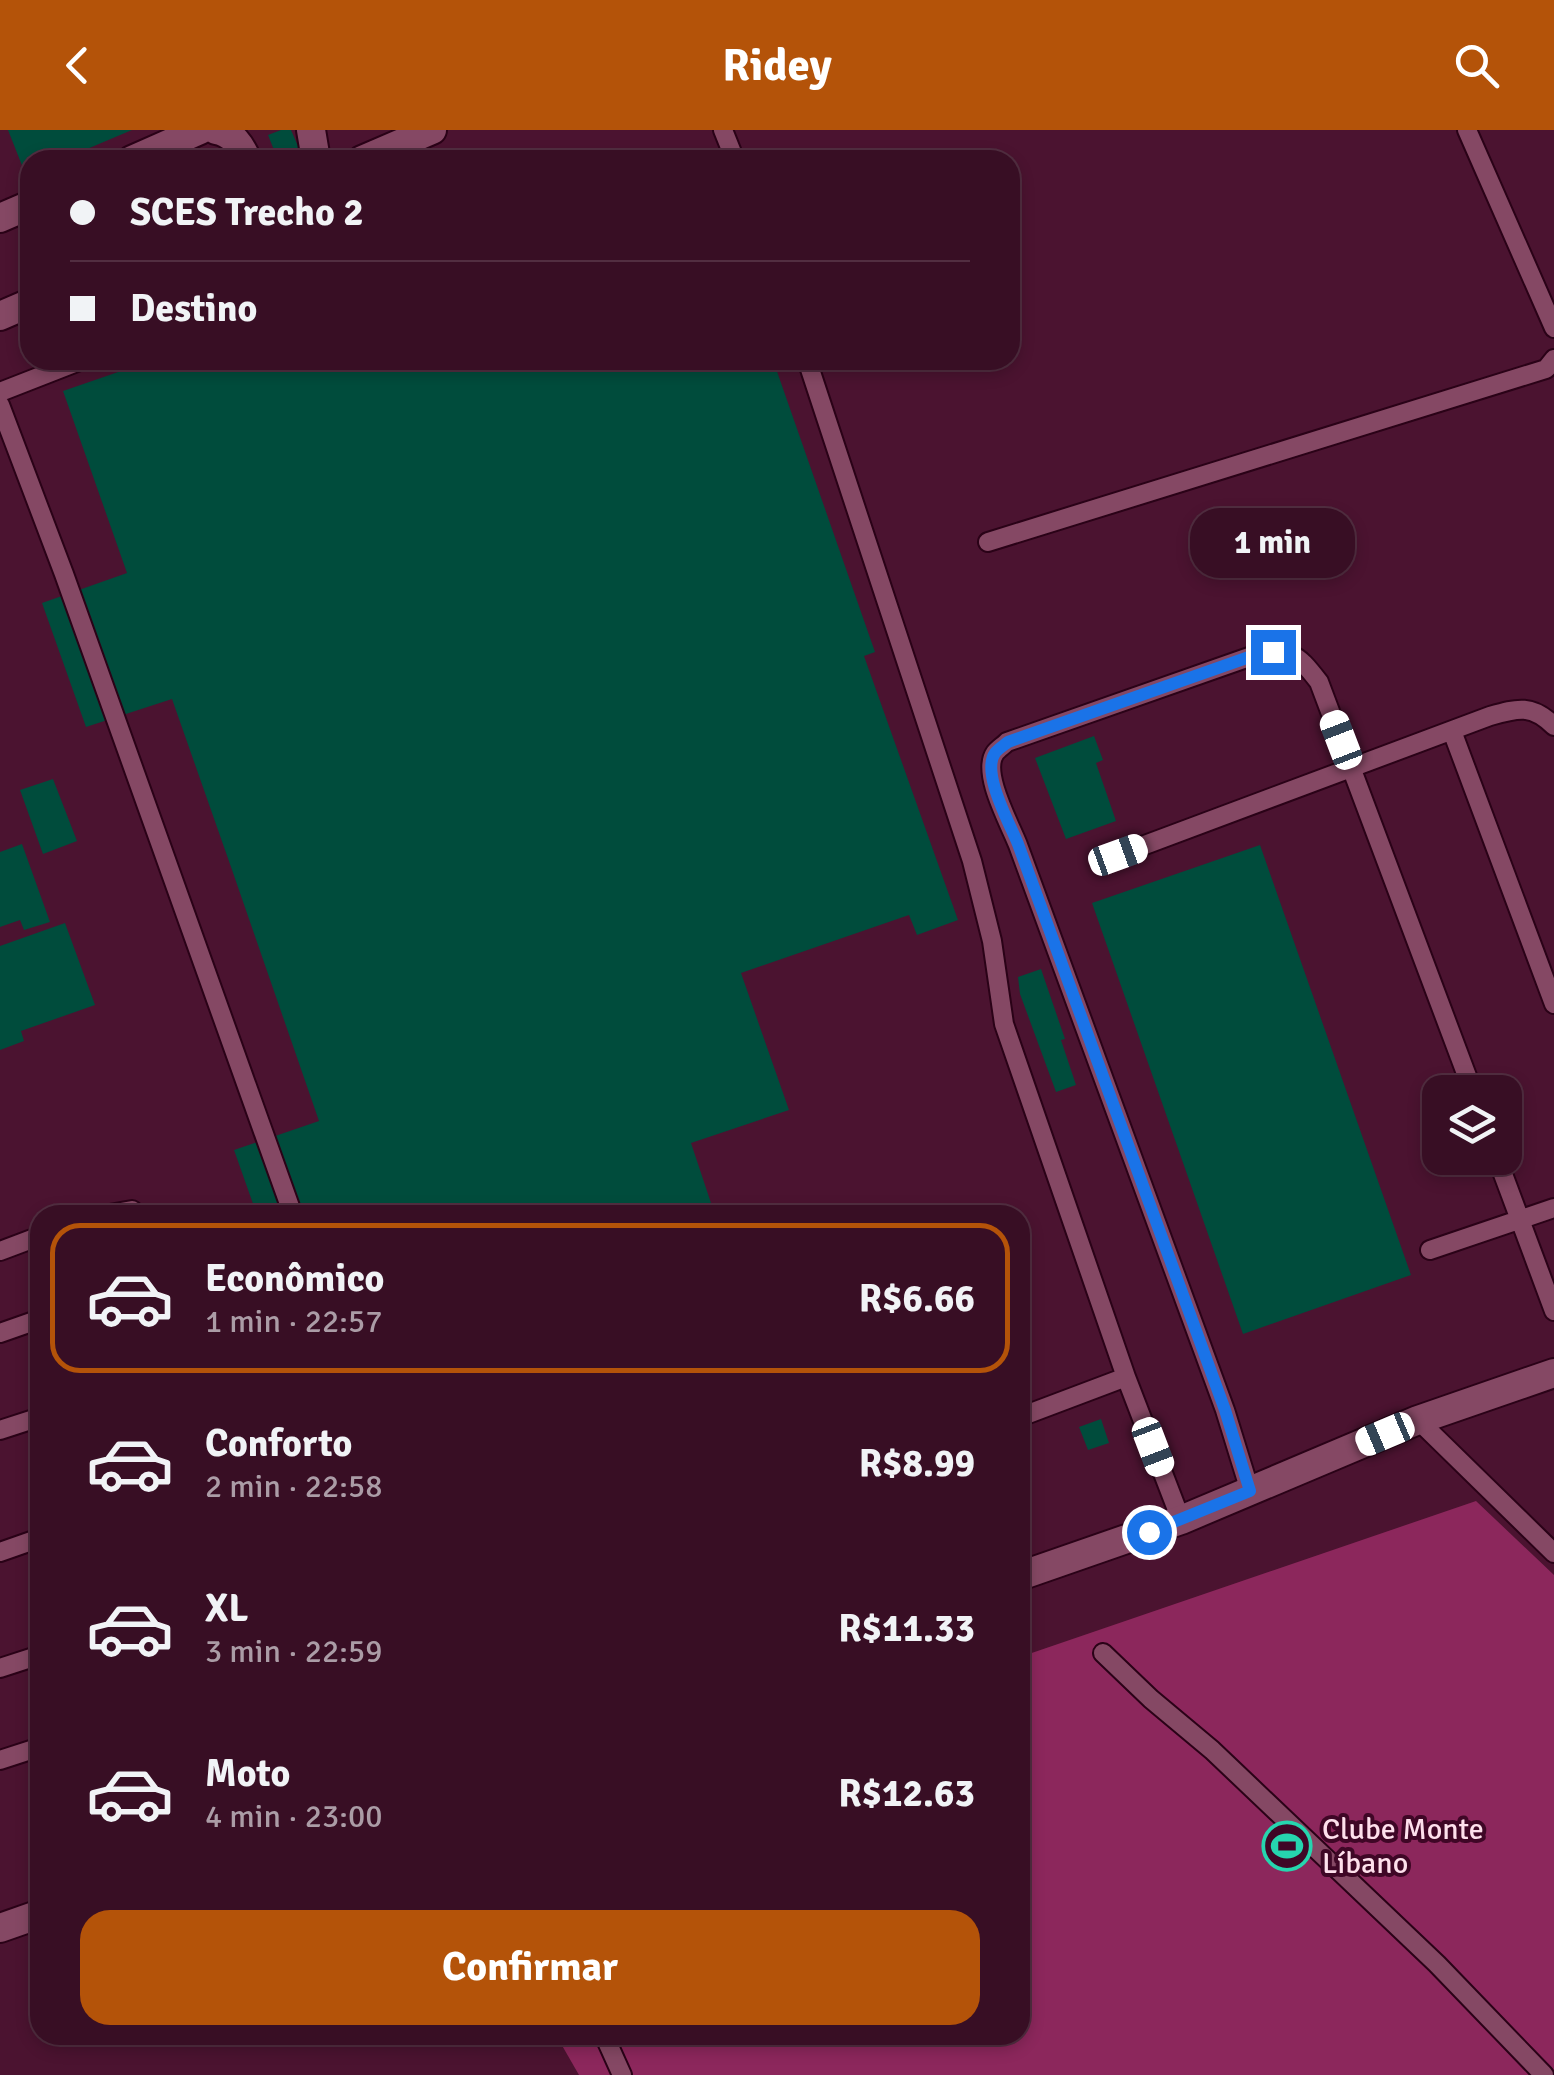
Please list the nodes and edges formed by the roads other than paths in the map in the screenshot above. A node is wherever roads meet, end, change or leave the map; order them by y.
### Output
1 (200, 130) edge
2 (216, 130) edge
3 (432, 130) edge
4 (1467, 130) edge
5 (155, 150) edge
6 (244, 150) edge
7 (385, 150) edge
8 (1554, 328) edge
9 (1554, 358) edge
10 (56, 370) edge
11 (810, 370) edge
12 (0, 392) edge
13 (0, 405) edge
14 (988, 542) dead end
15 (1554, 726) edge
16 (1452, 730) junction
17 (1352, 769) junction
18 (1118, 855) dead end
19 (1554, 1004) edge
20 (1467, 1075) edge
21 (1503, 1175) edge
22 (289, 1205) edge
23 (1554, 1208) edge
24 (1521, 1221) junction
25 (30, 1240) edge
26 (0, 1250) edge
27 (1430, 1250) dead end
28 (1554, 1311) edge
29 (30, 1322) edge
30 (0, 1333) edge
31 (1554, 1373) edge
32 (1126, 1377) junction
33 (1030, 1413) edge
34 (30, 1420) edge
35 (1418, 1420) junction
36 (0, 1430) edge
37 (1250, 1491) junction
38 (1181, 1520) junction
39 (30, 1542) edge
40 (0, 1552) edge
41 (1554, 1553) edge
42 (1030, 1573) edge
43 (1104, 1653) dead end
44 (30, 1658) edge
45 (0, 1668) edge
46 (30, 1750) edge
47 (0, 1760) edge
48 (30, 1918) edge
49 (0, 1928) edge
50 (608, 2045) edge
51 (622, 2075) edge
52 (1544, 2075) edge

1 - 5 street
2 - 6 street
3 - 7 street
4 - 8 lane
9 - 14 lane
10 - 12 lane
11 - 32 lane
13 - 22 lane
15 - 16 lane
16 - 17 lane
16 - 19 lane
17 - 18 lane
17 - 20 lane
17 - 37 lane
21 - 24 lane
23 - 24 lane
24 - 27 lane
24 - 28 lane
25 - 26 lane
29 - 30 lane
31 - 35 street
32 - 33 lane
32 - 38 lane
34 - 36 lane
35 - 37 street
35 - 41 lane
37 - 38 street
38 - 42 street
39 - 40 lane
43 - 52 lane
44 - 45 lane
46 - 47 lane
48 - 49 street
50 - 51 lane

